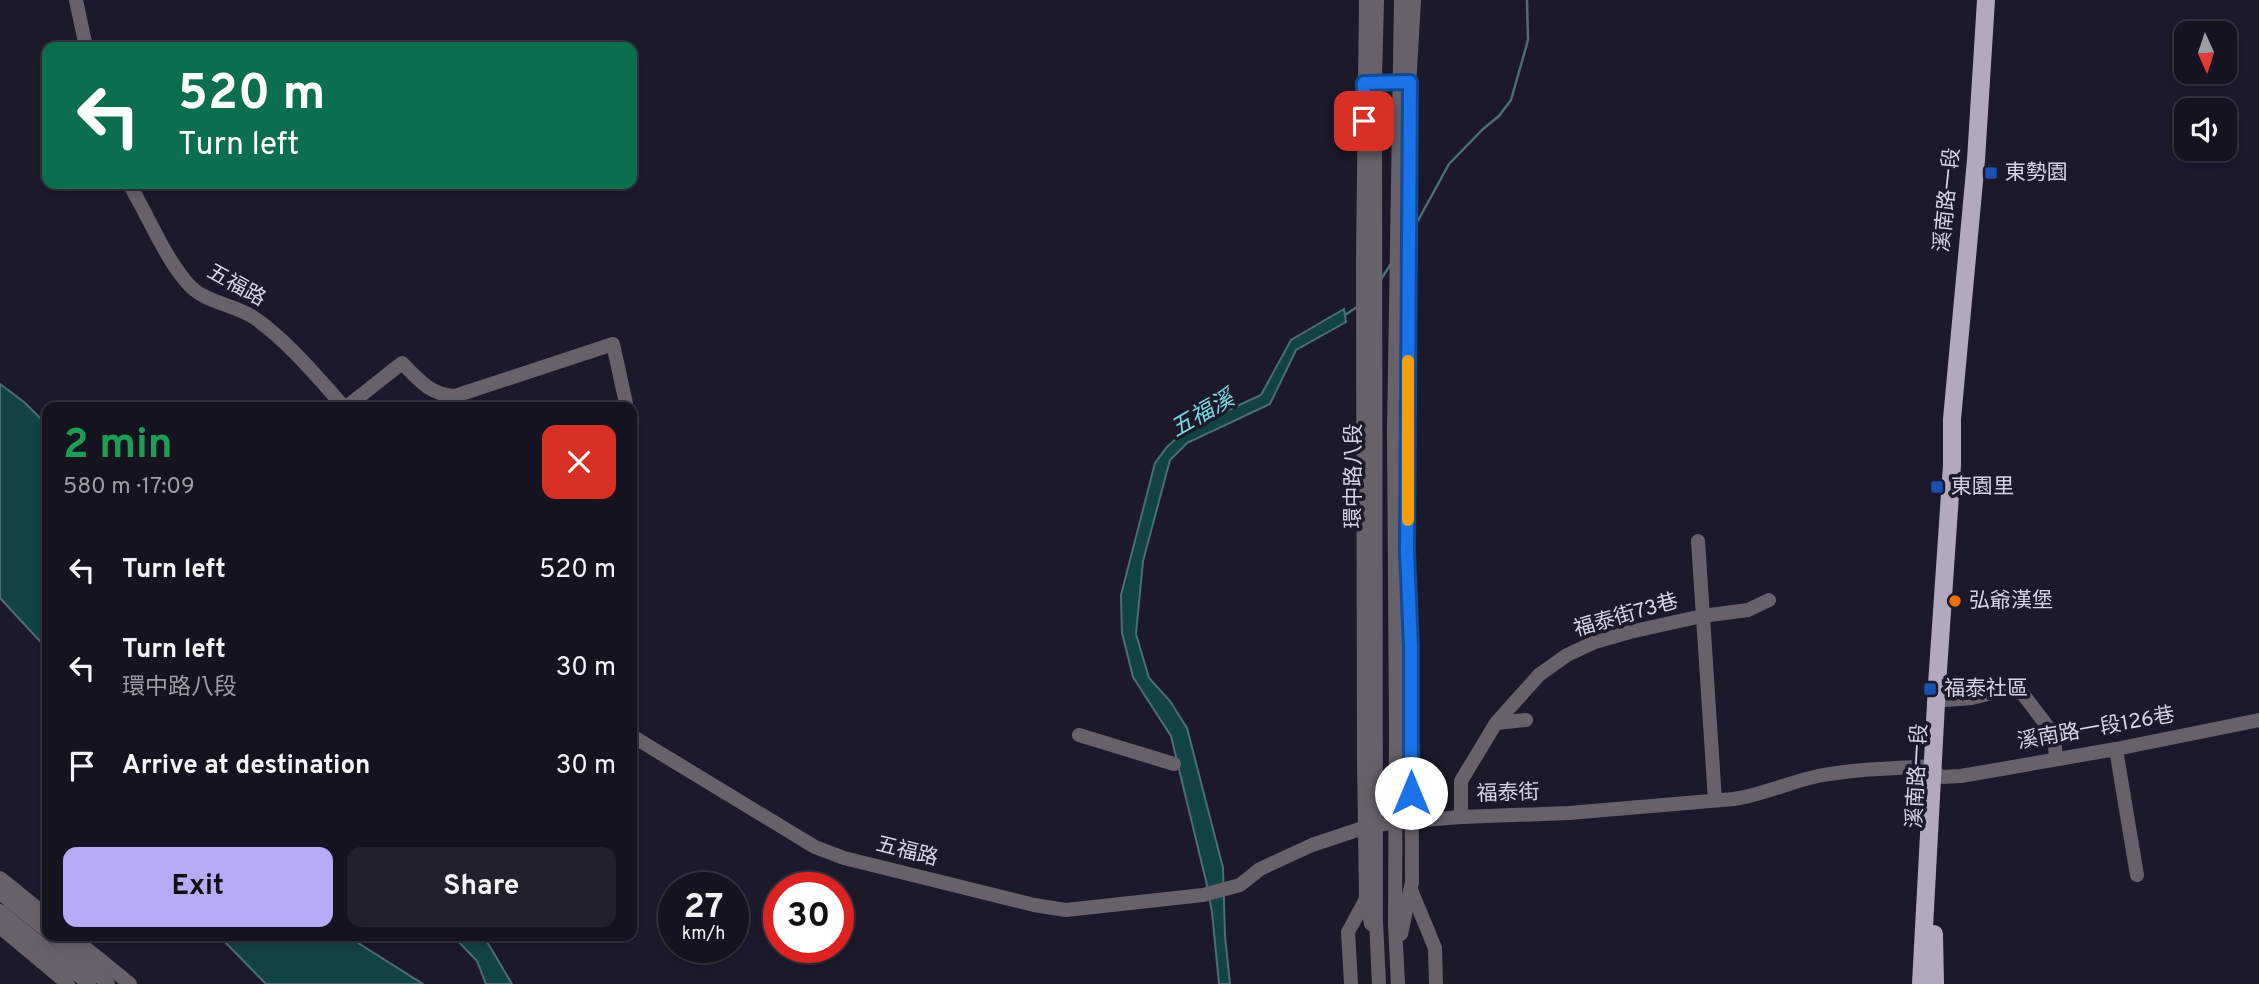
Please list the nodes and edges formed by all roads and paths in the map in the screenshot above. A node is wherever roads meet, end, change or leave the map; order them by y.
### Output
1 (76, 0) edge
2 (1366, 0) edge
3 (1377, 0) edge
4 (1401, 0) edge
5 (1414, 0) edge
6 (1986, 0) edge
7 (85, 42) edge
8 (1404, 82) junction
9 (1369, 83) junction
10 (132, 189) edge
11 (1402, 255) junction
12 (339, 402) edge
13 (353, 402) edge
14 (626, 402) edge
15 (1698, 541) dead end
16 (1769, 600) dead end
17 (1702, 617) junction
18 (1942, 704) junction
19 (1526, 720) dead end
20 (2259, 720) edge
21 (1496, 723) junction
22 (1079, 735) dead end
23 (637, 739) edge
24 (2116, 749) junction
25 (2056, 758) junction
26 (1174, 764) dead end
27 (1936, 772) junction
28 (1715, 800) junction
29 (1461, 817) junction
30 (1404, 821) junction
31 (1371, 826) junction
32 (2137, 875) dead end
33 (0, 878) edge
34 (1233, 887) joint
35 (1411, 890) junction
36 (0, 893) edge
37 (1366, 899) junction
38 (0, 911) edge
39 (42, 912) edge
40 (0, 927) edge
41 (42, 927) edge
42 (59, 941) edge
43 (77, 941) edge
44 (1396, 952) junction
45 (1377, 953) junction
46 (68, 984) edge
47 (89, 984) edge
48 (108, 984) edge
49 (130, 984) edge
50 (1351, 984) edge
51 (1379, 984) edge
52 (1398, 984) edge
53 (1436, 984) edge
54 (1921, 984) edge
55 (1935, 984) edge

1 - 7 street
2 - 9 street, 環中路八段
3 - 9 street, 環中路八段
4 - 8 street, 環中路八段
5 - 8 street, 環中路八段
6 - 18 main road, 溪南路一段
8 - 9 street
8 - 11 street, 環中路八段
8 - 11 street, 環中路八段
9 - 31 street, 環中路八段
10 - 12 street, 五福路
11 - 30 street, 環中路八段
11 - 30 street, 環中路八段
13 - 14 street
15 - 17 street
16 - 17 street, 福泰街73巷
17 - 21 street, 福泰街73巷
17 - 28 street
18 - 25 street
18 - 27 main road, 溪南路一段
19 - 21 street
20 - 24 street, 溪南路一段126巷
21 - 29 street, 福泰街73巷
22 - 26 street
23 - 34 street, 五福路
24 - 25 street, 溪南路一段126巷
24 - 32 street
25 - 27 street, 溪南路一段126巷
27 - 28 street, 福泰街
27 - 54 main road, 溪南路一段
27 - 55 main road, 溪南路一段
28 - 29 street, 福泰街
29 - 30 street, 福泰街
30 - 31 street, 福泰街
30 - 35 street, 環中路八段
30 - 44 street, 環中路八段
31 - 34 street, 福泰街
31 - 37 street, 環中路八段
31 - 45 street, 環中路八段
33 - 39 street
35 - 44 street, 環中路八段
35 - 53 street, 環中路八段
36 - 41 street
37 - 45 street, 環中路八段
37 - 50 street, 環中路八段
38 - 47 street
40 - 46 street
42 - 48 street
43 - 49 street
44 - 52 street, 環中路八段
45 - 51 street, 環中路八段

